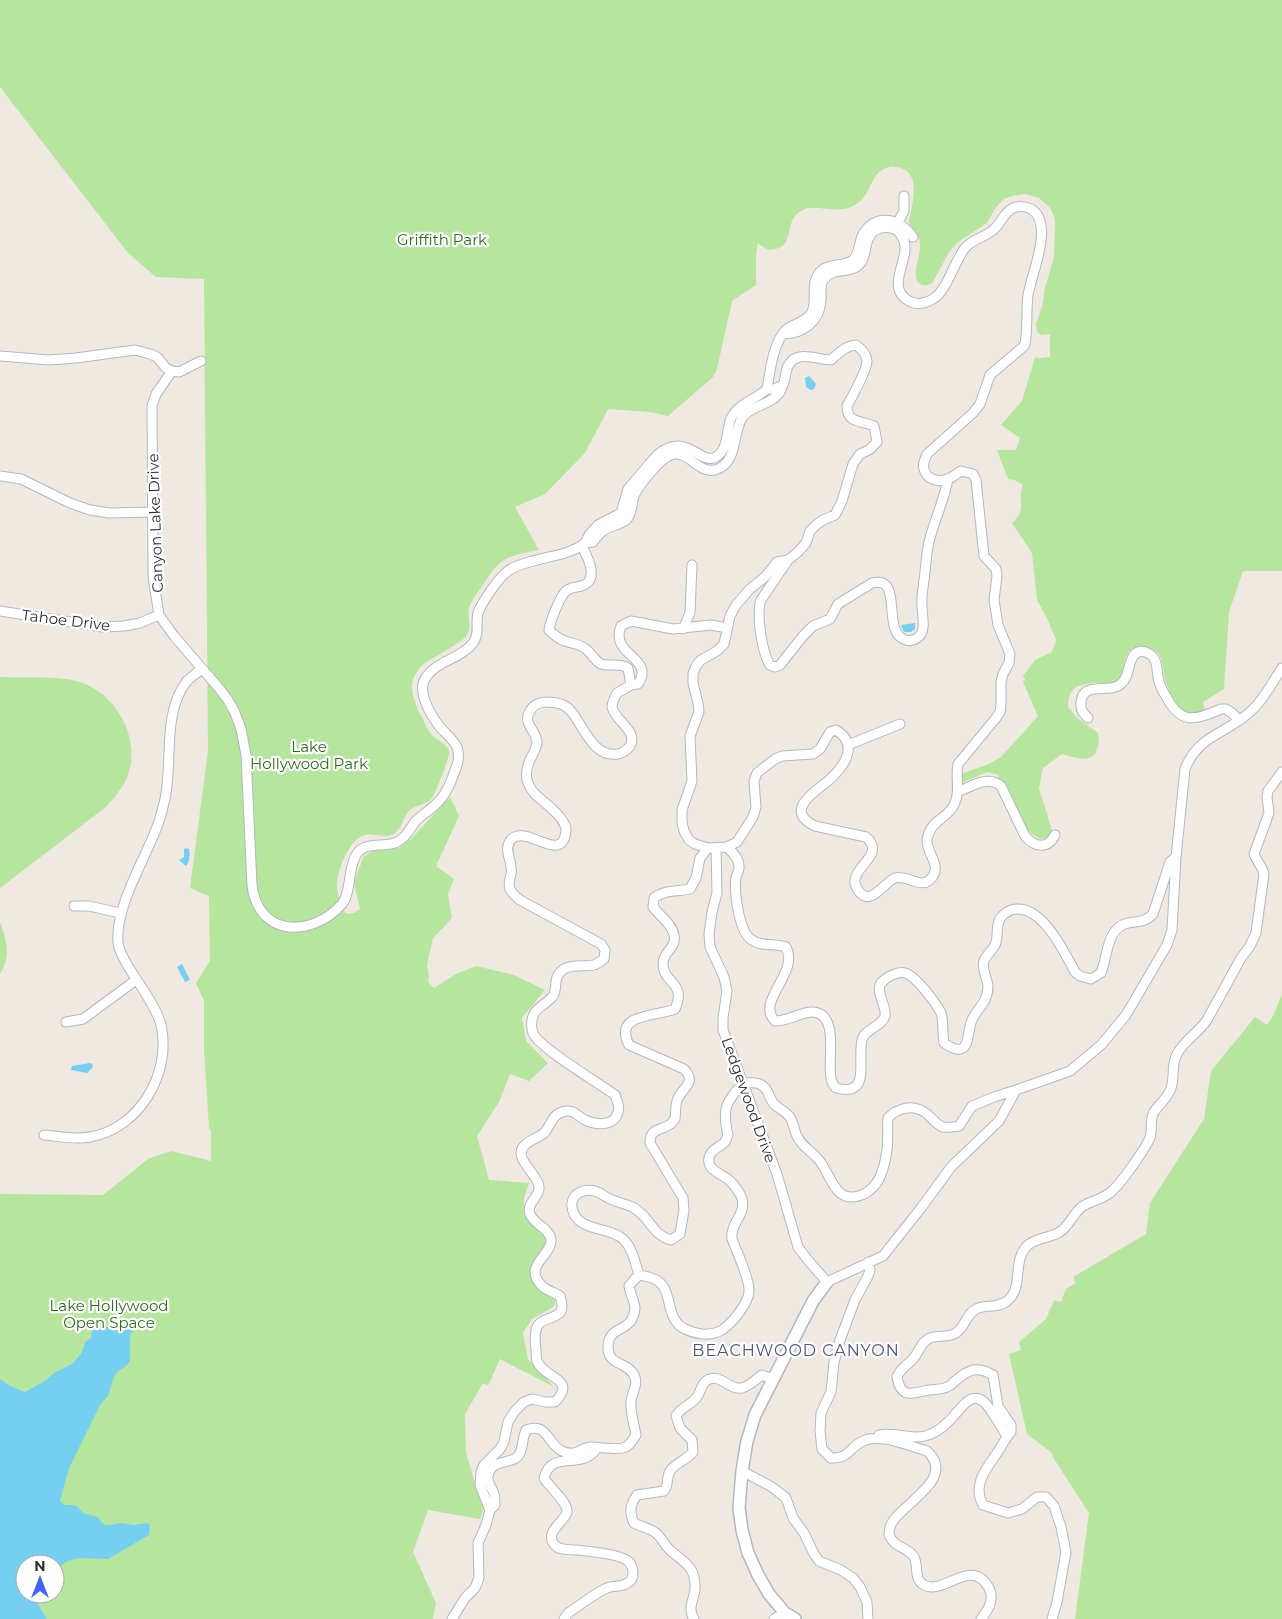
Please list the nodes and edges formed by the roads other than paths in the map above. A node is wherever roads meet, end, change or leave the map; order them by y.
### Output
1 (904, 196) dead end
2 (898, 222) junction
3 (913, 237) dead end
4 (783, 334) junction
5 (0, 356) edge
6 (201, 362) dead end
7 (172, 372) junction
8 (780, 387) junction
9 (767, 389) junction
10 (761, 400) junction
11 (0, 476) edge
12 (948, 479) junction
13 (153, 512) junction
14 (584, 544) junction
15 (788, 560) junction
16 (692, 565) dead end
17 (0, 611) edge
18 (159, 615) junction
19 (728, 628) junction
20 (683, 629) junction
21 (1282, 668) edge
22 (201, 669) junction
23 (631, 685) junction
24 (1088, 718) dead end
25 (1239, 720) junction
26 (900, 724) dead end
27 (848, 745) junction
28 (1282, 772) edge
29 (959, 791) junction
30 (1055, 835) dead end
31 (727, 847) junction
32 (712, 848) junction
33 (1176, 857) junction
34 (74, 906) dead end
35 (120, 913) junction
36 (136, 980) junction
37 (66, 1022) dead end
38 (743, 1083) junction
39 (1016, 1090) junction
40 (44, 1135) dead end
41 (868, 1262) junction
42 (640, 1275) junction
43 (827, 1282) junction
44 (773, 1379) junction
45 (1007, 1436) junction
46 (878, 1438) junction
47 (597, 1448) junction
48 (742, 1471) junction
49 (490, 1510) junction
50 (790, 1616) edge
51 (452, 1619) edge
52 (564, 1619) edge
53 (694, 1619) edge
54 (774, 1619) edge
55 (868, 1619) edge
56 (981, 1619) edge
57 (1052, 1619) edge

1 - 2 street
2 - 3 street
2 - 4 street
4 - 9 street
4 - 12 street
5 - 7 street
6 - 7 street
7 - 13 street, Canyon Lake Drive
8 - 9 street
8 - 10 street
8 - 15 street
9 - 10 street
10 - 14 street
11 - 13 street
12 - 15 street
12 - 29 street
13 - 18 street, Canyon Lake Drive
14 - 22 street, Canyon Lake Drive
14 - 23 street
15 - 19 street
16 - 20 street
17 - 18 street, Tahoe Drive
18 - 22 street, Canyon Lake Drive
19 - 20 street
19 - 32 street
20 - 23 street
21 - 25 street
22 - 35 street
23 - 49 street
24 - 25 street
25 - 33 street
26 - 27 street
27 - 29 street
27 - 31 street
28 - 45 street
29 - 30 street
31 - 32 street
31 - 33 street
32 - 38 street, Ledgewood Drive
32 - 42 street
33 - 39 street
34 - 35 street
35 - 36 street
36 - 37 street
36 - 40 street
38 - 39 street
38 - 42 street
38 - 43 street, Ledgewood Drive
39 - 41 street
41 - 43 street
41 - 46 street
42 - 47 street
43 - 44 street
44 - 48 street
44 - 53 street
45 - 46 street
45 - 57 street
46 - 56 street
47 - 49 street
47 - 52 street
48 - 50 street
48 - 55 street
49 - 51 street
50 - 54 street

